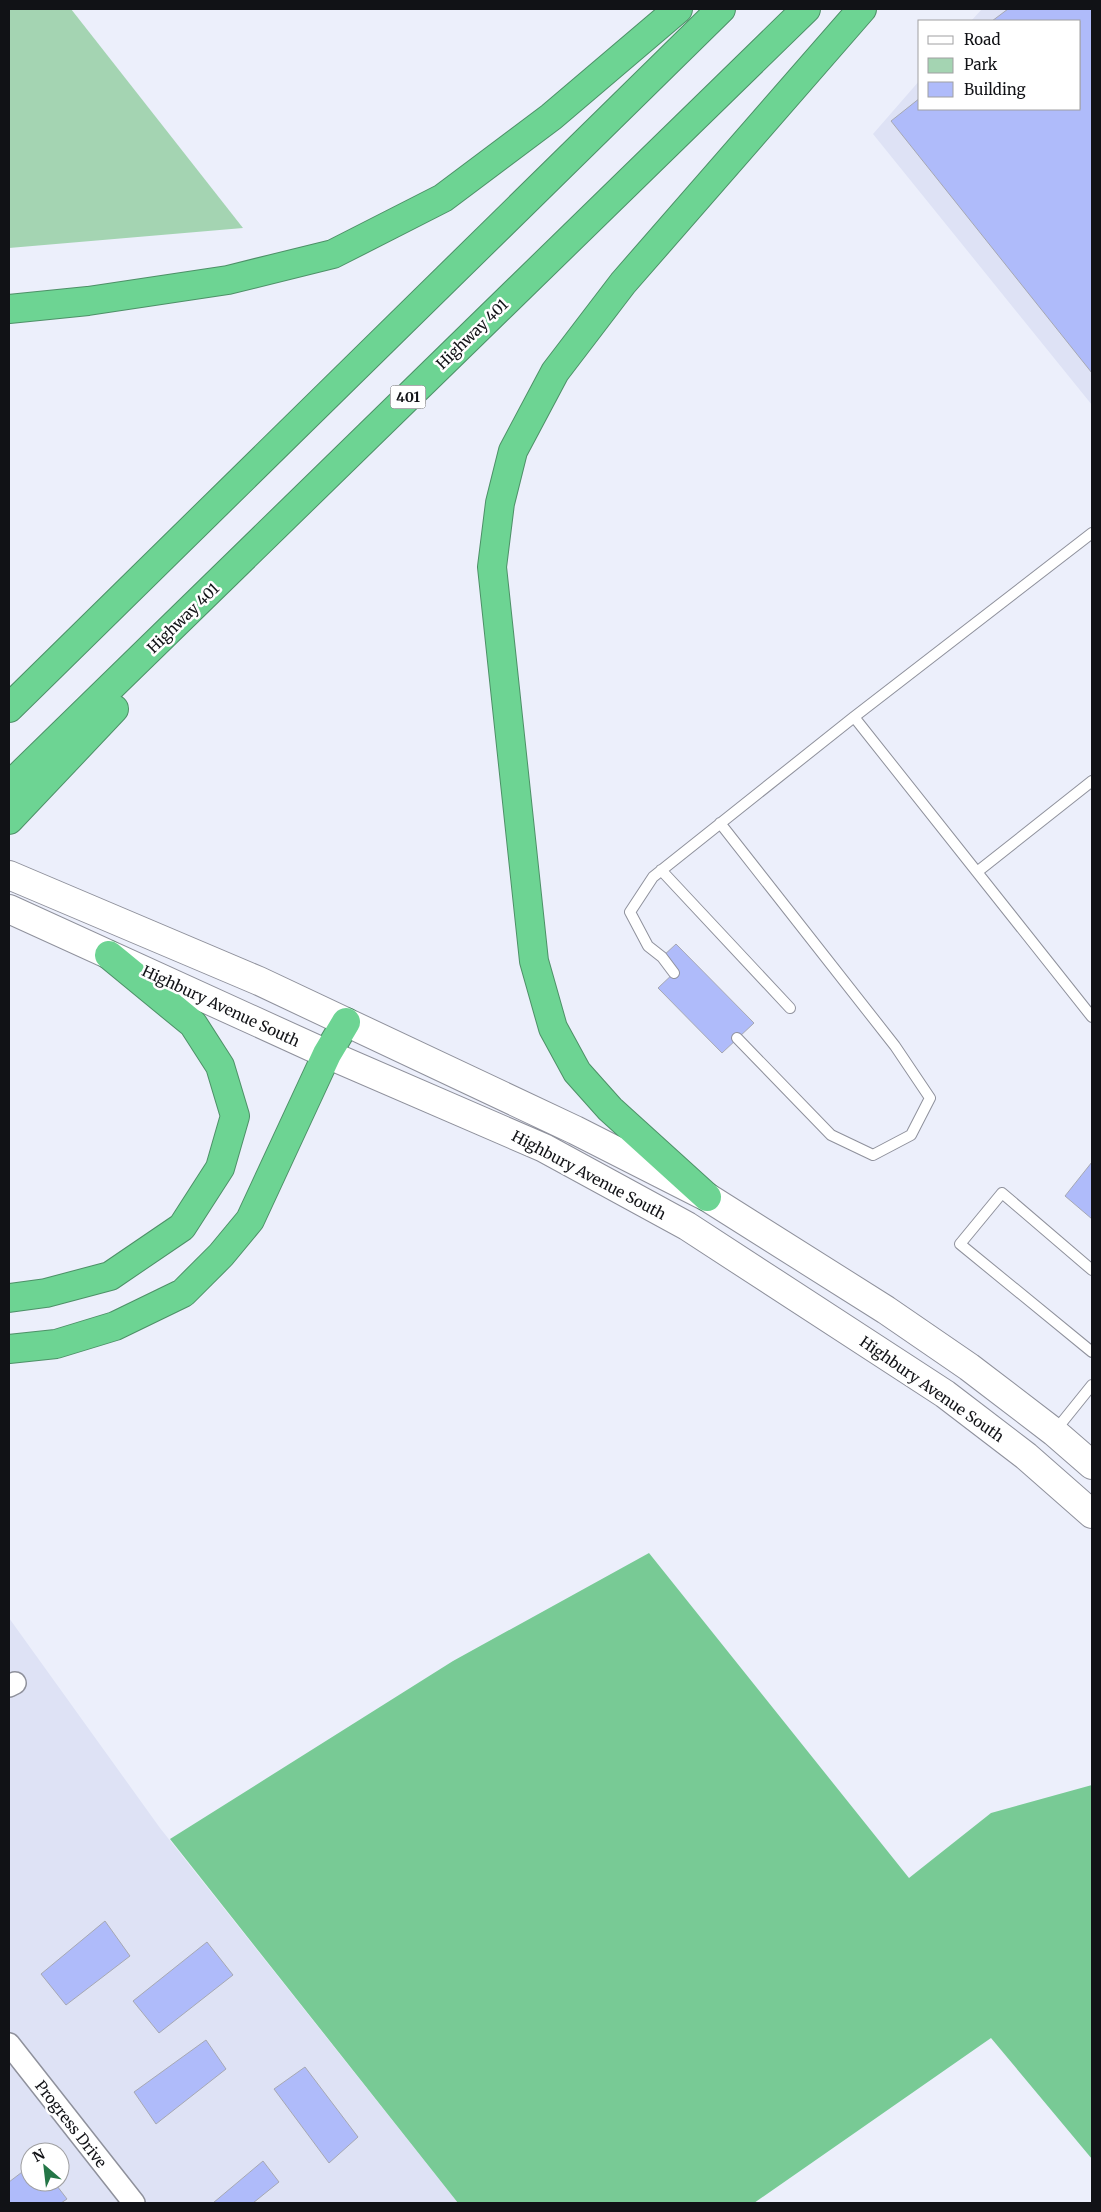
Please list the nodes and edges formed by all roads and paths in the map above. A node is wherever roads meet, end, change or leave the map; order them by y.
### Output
1 (678, 9) edge
2 (721, 9) edge
3 (806, 9) edge
4 (862, 9) edge
5 (9, 309) edge
6 (1092, 533) edge
7 (236, 565) junction
8 (9, 708) edge
9 (854, 717) junction
10 (1092, 782) edge
11 (9, 786) edge
12 (9, 820) edge
13 (720, 823) junction
14 (662, 870) junction
15 (977, 872) junction
16 (9, 875) edge
17 (9, 909) edge
18 (109, 955) junction
19 (674, 973) dead end
20 (790, 1008) dead end
21 (1092, 1017) edge
22 (346, 1022) junction
23 (737, 1038) dead end
24 (327, 1054) junction
25 (707, 1197) junction
26 (1092, 1270) edge
27 (9, 1298) edge
28 (9, 1349) edge
29 (1092, 1352) edge
30 (1092, 1386) edge
31 (1054, 1432) junction
32 (1092, 1465) edge
33 (1092, 1514) edge
34 (9, 2044) edge
35 (134, 2203) edge

1 - 5 highway
2 - 8 highway
3 - 7 highway, Highway 401 / 401
4 - 25 highway
6 - 9 lane
7 - 11 highway, Highway 401 / 401
7 - 12 highway
9 - 13 lane
9 - 15 lane
10 - 15 lane
13 - 14 lane
13 - 23 lane
14 - 19 lane
14 - 20 lane
15 - 21 lane
16 - 22 main road, Highbury Avenue South
17 - 18 main road, Highbury Avenue South
18 - 24 main road, Highbury Avenue South
18 - 27 highway
22 - 24 highway
22 - 25 main road, Highbury Avenue South
24 - 28 highway
24 - 33 main road, Highbury Avenue South
25 - 31 main road, Highbury Avenue South
26 - 29 lane
30 - 31 lane
31 - 32 main road, Highbury Avenue South
34 - 35 street, Progress Drive

